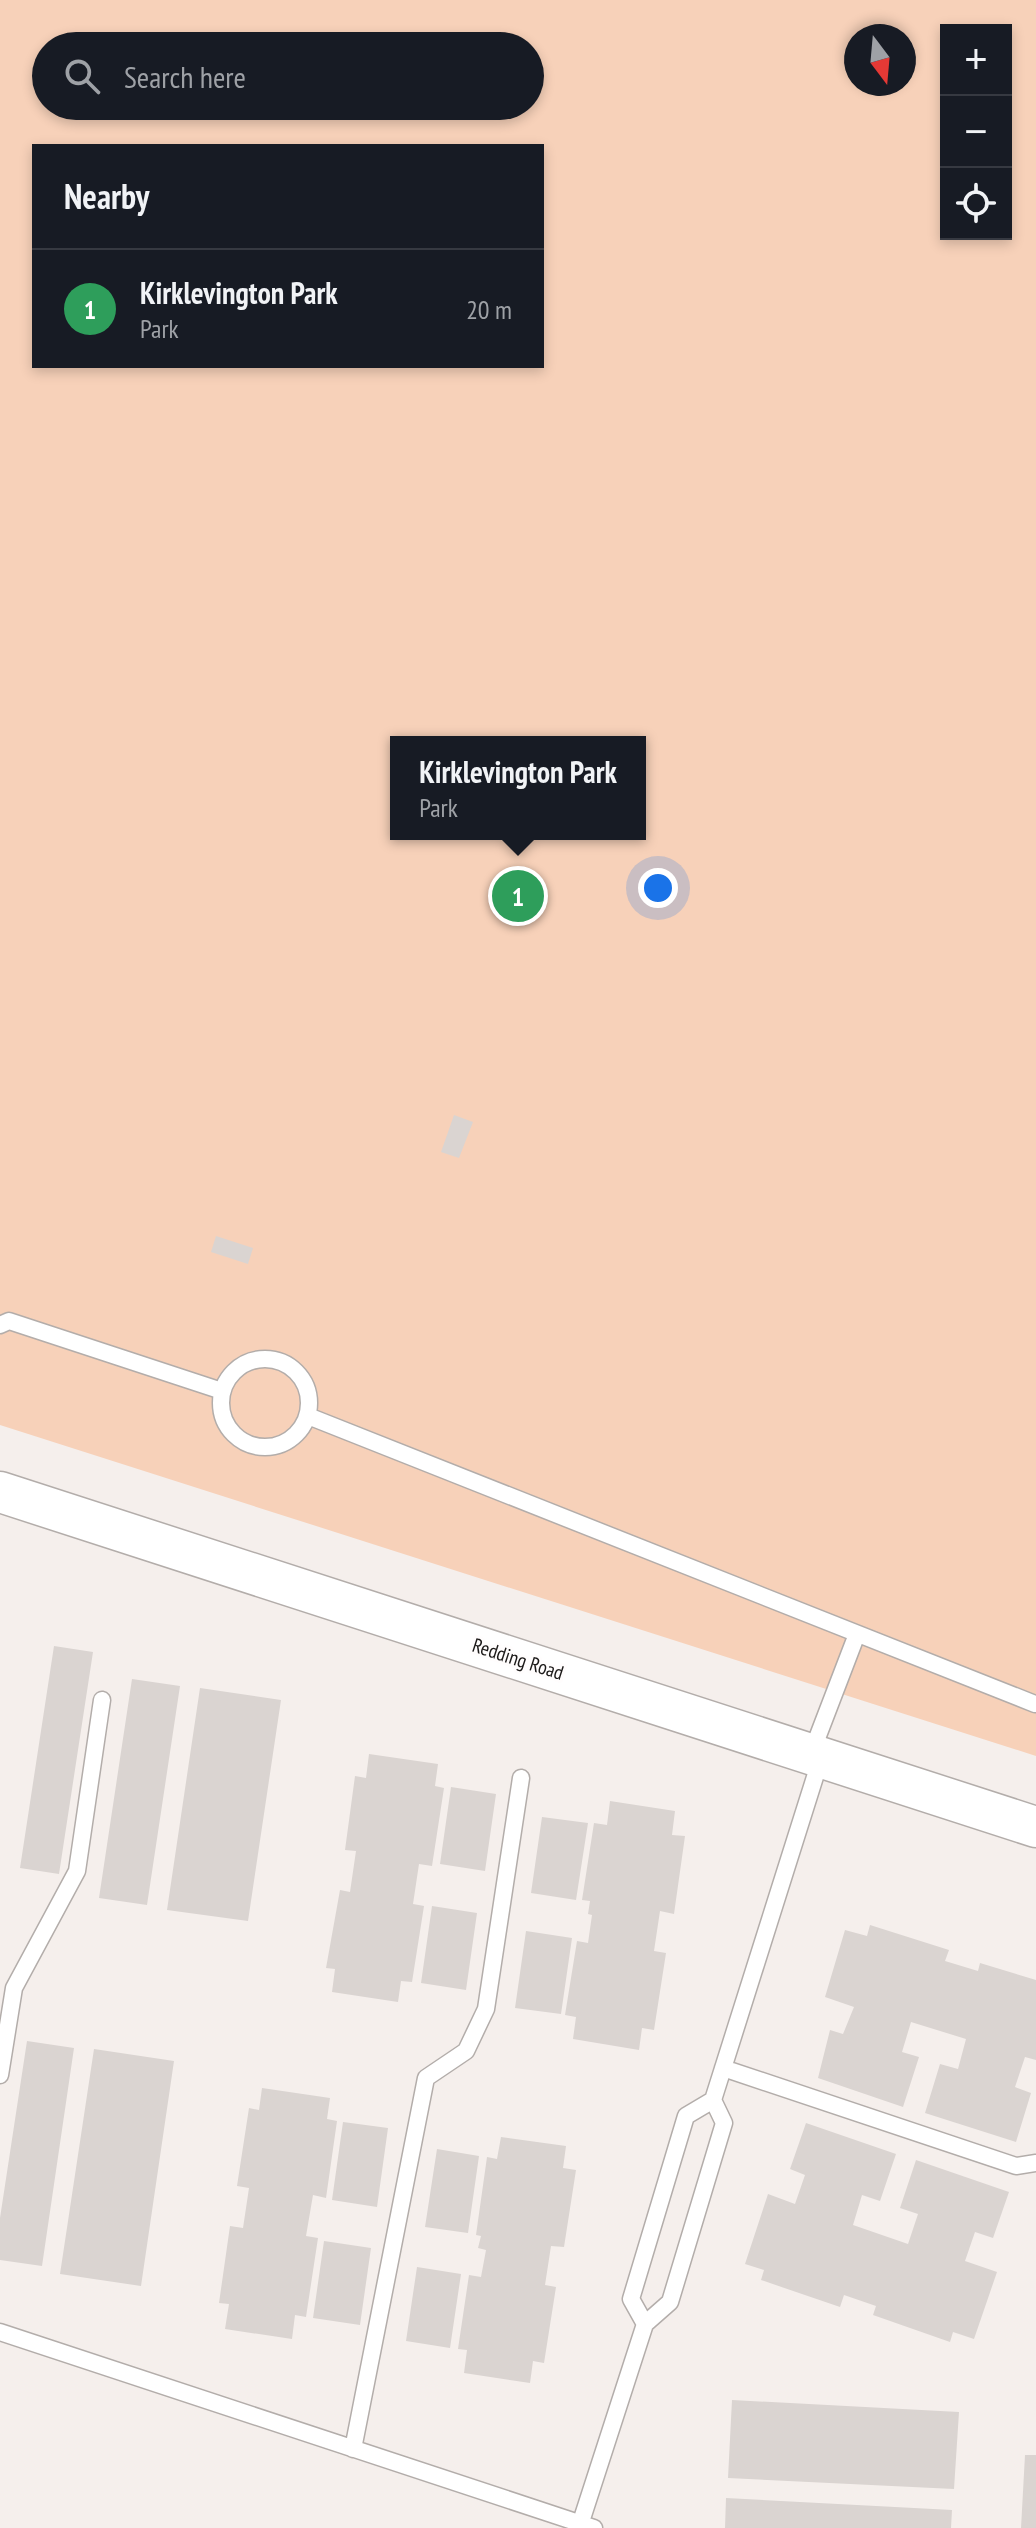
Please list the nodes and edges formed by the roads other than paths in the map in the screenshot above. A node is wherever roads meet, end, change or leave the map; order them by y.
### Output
1 (0, 1325) edge
2 (222, 1391) junction
3 (308, 1416) junction
4 (0, 1492) edge
5 (857, 1634) junction
6 (102, 1700) dead end
7 (1035, 1704) edge
8 (816, 1756) junction
9 (521, 1778) dead end
10 (1036, 1827) edge
11 (723, 2068) junction
12 (0, 2075) edge
13 (713, 2100) junction
14 (1036, 2163) edge
15 (645, 2324) junction
16 (0, 2332) edge
17 (353, 2449) junction
18 (584, 2527) edge

1 - 2 lane
2 - 3 lane
2 - 3 lane
3 - 5 lane
4 - 8 street, Redding Road
5 - 7 lane
5 - 8 lane
6 - 12 lane
8 - 10 street, Redding Road
8 - 11 lane
9 - 17 lane
11 - 13 lane
11 - 14 lane
13 - 15 lane
13 - 15 lane
15 - 18 lane
16 - 17 lane
17 - 18 lane

